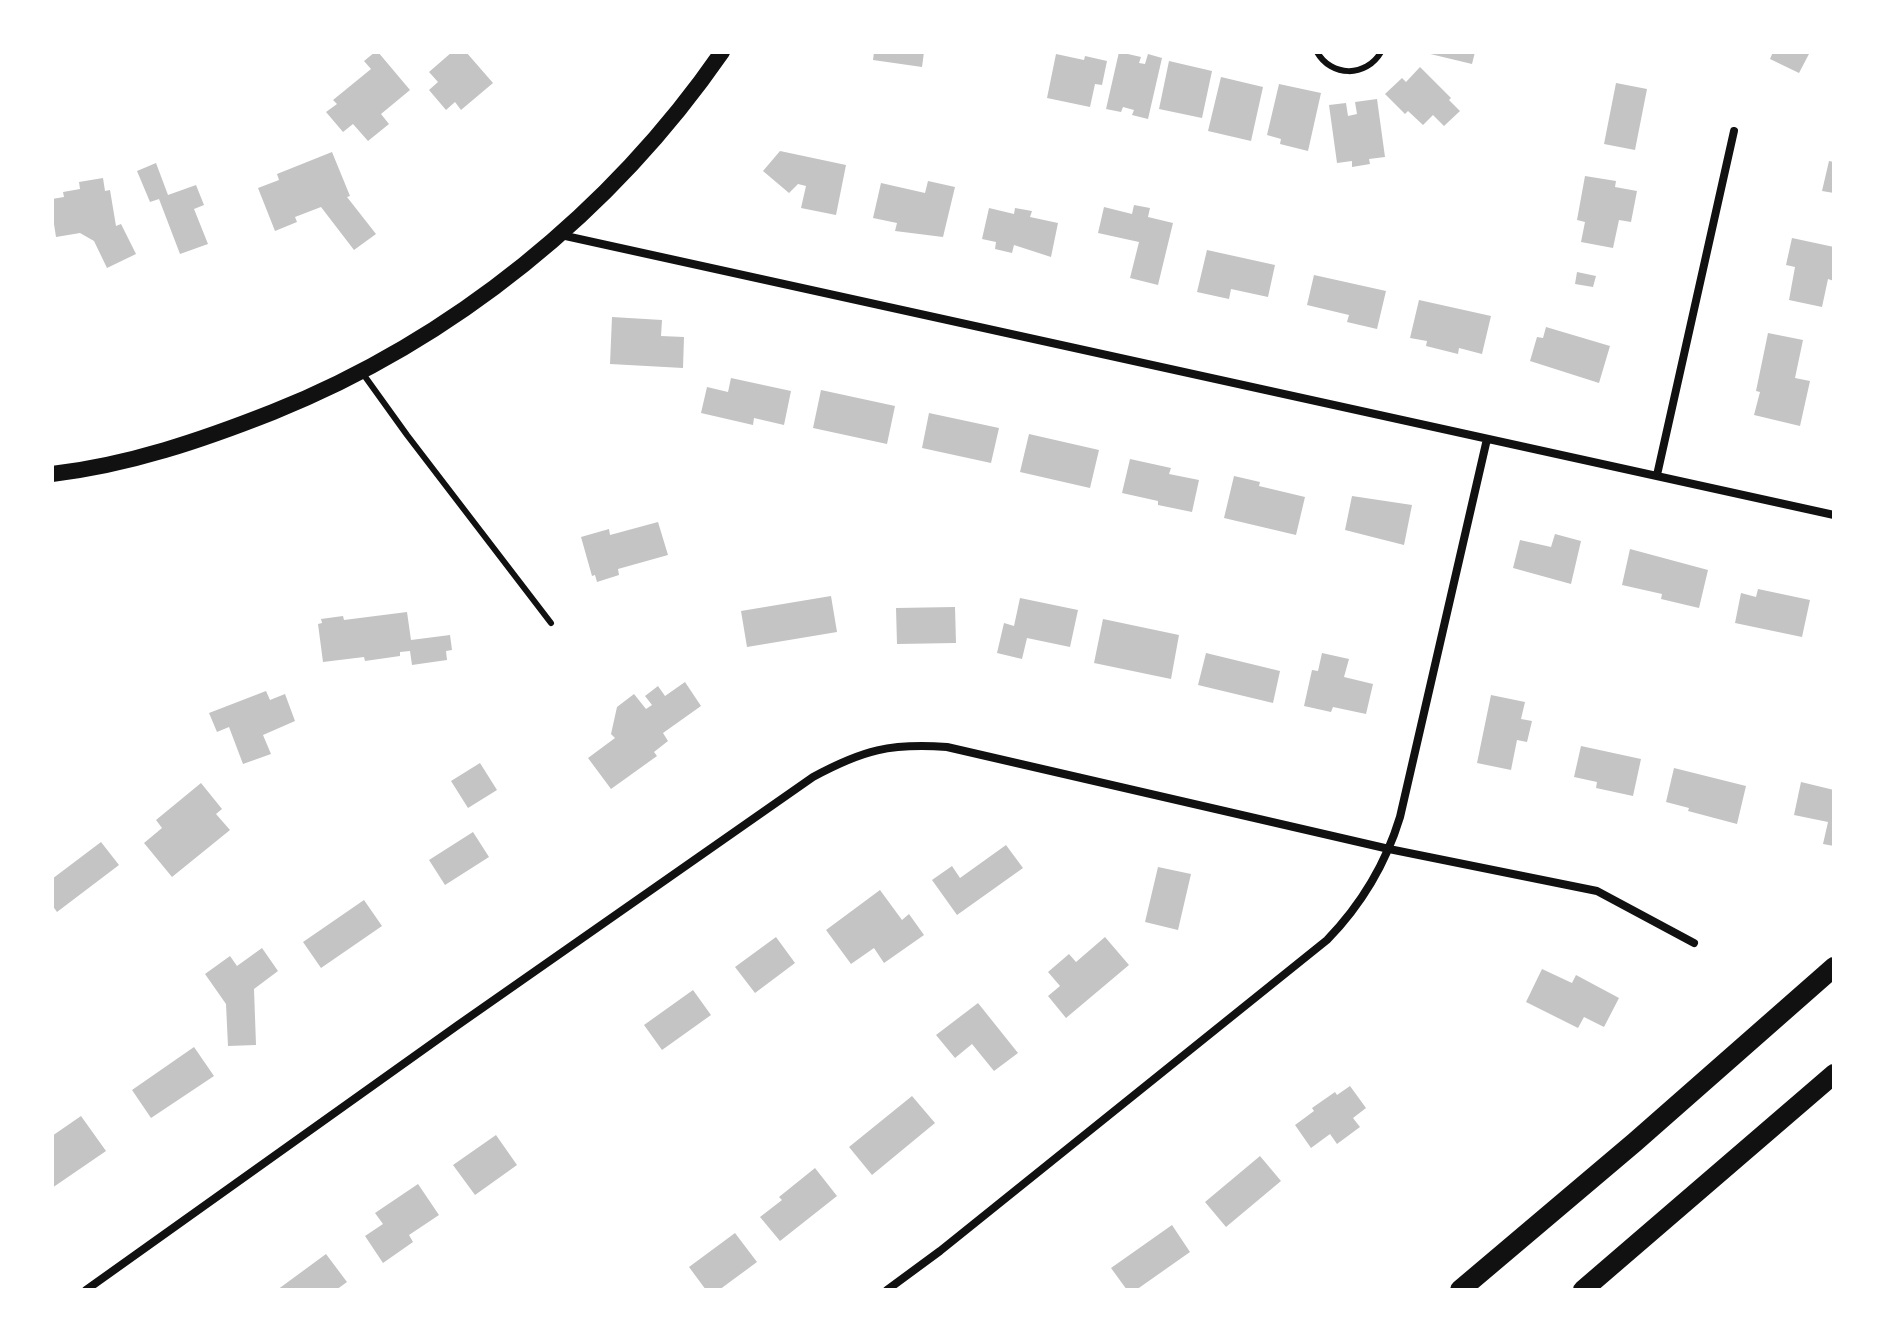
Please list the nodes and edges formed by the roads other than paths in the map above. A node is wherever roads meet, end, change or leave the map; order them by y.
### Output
1 (722, 52) edge
2 (1317, 52) edge
3 (1381, 52) edge
4 (1734, 131) dead end
5 (560, 234) junction
6 (361, 371) junction
7 (1487, 439) junction
8 (1657, 475) junction
9 (52, 476) edge
10 (1834, 515) edge
11 (551, 623) dead end
12 (1389, 849) junction
13 (1694, 943) dead end
14 (1834, 967) edge
15 (1834, 1074) edge
16 (86, 1290) edge
17 (887, 1290) edge
18 (1460, 1290) edge
19 (1583, 1290) edge

1 - 5 main road
2 - 3 lane
4 - 8 street
5 - 6 main road
5 - 7 street
6 - 9 main road
6 - 11 lane
7 - 8 street
7 - 12 street
8 - 10 street
12 - 13 street
12 - 16 street
12 - 17 street
14 - 18 main road
15 - 19 main road

